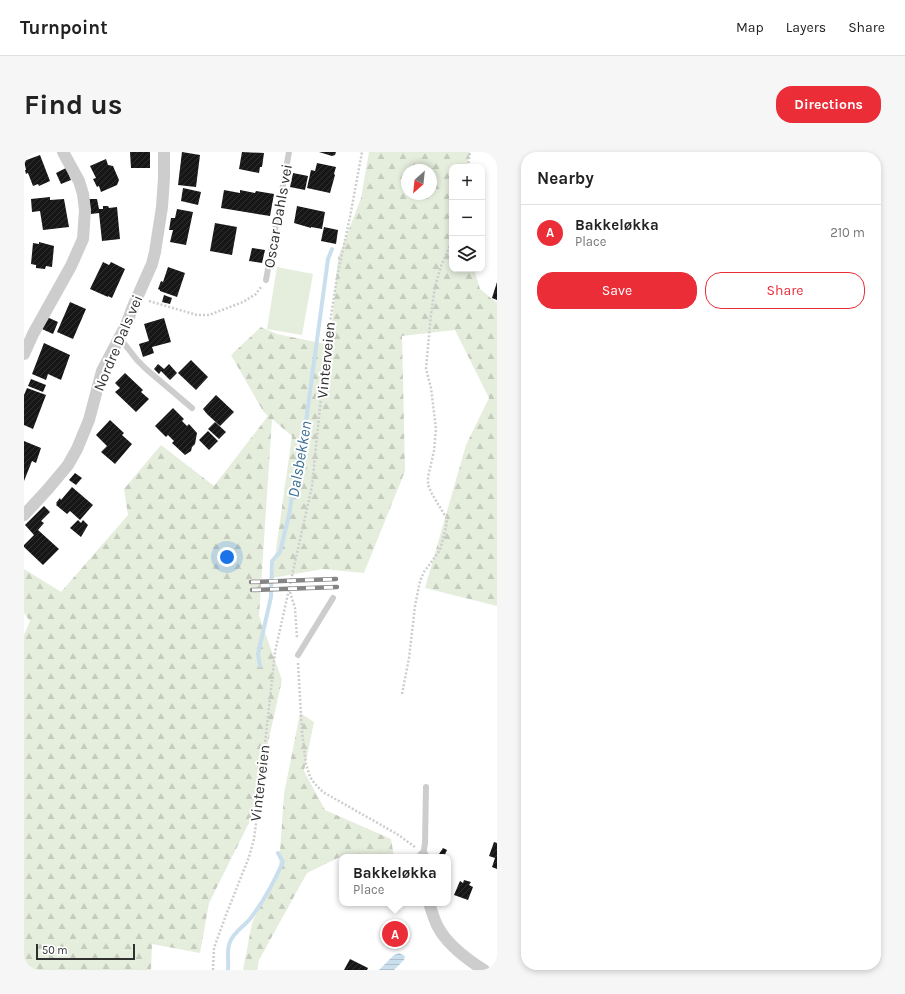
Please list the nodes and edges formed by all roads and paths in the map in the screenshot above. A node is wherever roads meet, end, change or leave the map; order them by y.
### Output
1 (62, 152) edge
2 (164, 152) edge
3 (289, 152) edge
4 (362, 152) edge
5 (470, 152) edge
6 (468, 164) edge
7 (449, 248) edge
8 (266, 280) joint
9 (137, 298) junction
10 (120, 337) junction
11 (24, 354) edge
12 (192, 408) dead end
13 (24, 515) edge
14 (289, 591) junction
15 (333, 598) dead end
16 (298, 655) junction
17 (402, 694) dead end
18 (426, 787) dead end
19 (421, 854) edge
20 (423, 854) edge
21 (430, 906) edge
22 (213, 970) edge
23 (484, 970) edge

1 - 11 street
2 - 9 street, Nordre Dals vei
3 - 8 lane, Oscar Dahls vei
4 - 14 path, Vinterveien
5 - 6 path
7 - 17 path
8 - 9 path
9 - 10 street, Nordre Dals vei
10 - 12 lane
10 - 13 street, Nordre Dals vei
14 - 16 path
14 - 22 path, Vinterveien
15 - 16 lane
16 - 19 path
18 - 20 lane
21 - 23 street

